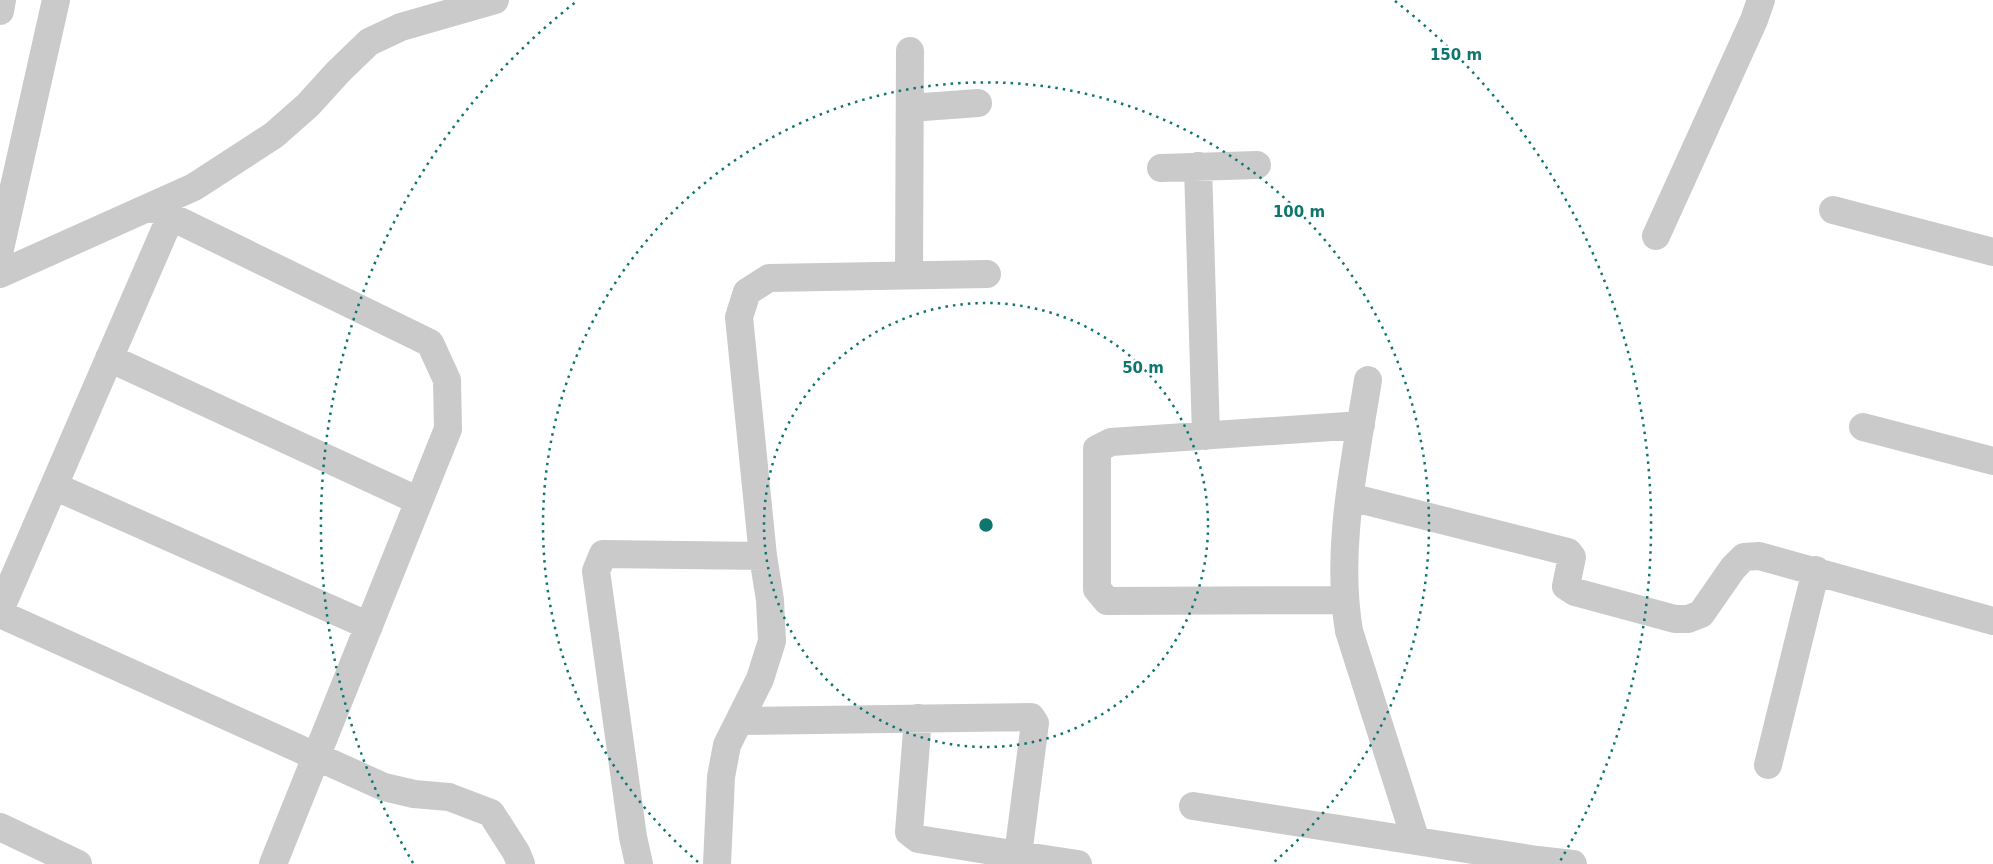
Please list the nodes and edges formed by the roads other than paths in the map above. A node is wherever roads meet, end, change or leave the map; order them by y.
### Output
1 (2, 0) edge
2 (56, 0) edge
3 (495, 0) edge
4 (1761, 0) edge
5 (0, 11) edge
6 (910, 51) dead end
7 (978, 103) dead end
8 (910, 108) junction
9 (1257, 164) dead end
10 (1198, 166) junction
11 (1161, 168) dead end
12 (1833, 210) dead end
13 (161, 211) junction
14 (1656, 236) dead end
15 (0, 250) edge
16 (1993, 252) edge
17 (0, 274) edge
18 (987, 274) dead end
19 (909, 275) junction
20 (109, 358) junction
21 (1368, 380) dead end
22 (1361, 425) junction
23 (1863, 427) dead end
24 (1206, 436) junction
25 (1993, 461) edge
26 (54, 486) junction
27 (1350, 497) junction
28 (419, 501) junction
29 (763, 556) junction
30 (1816, 570) junction
31 (1344, 600) junction
32 (0, 610) edge
33 (0, 614) edge
34 (1993, 620) edge
35 (369, 626) junction
36 (918, 718) junction
37 (739, 721) junction
38 (317, 756) junction
39 (1768, 765) dead end
40 (1193, 806) dead end
41 (0, 827) edge
42 (1416, 841) junction
43 (1018, 855) junction
44 (1537, 862) edge
45 (78, 864) edge
46 (274, 864) edge
47 (521, 864) edge
48 (639, 864) edge
49 (717, 864) edge
50 (1078, 864) edge
51 (1573, 864) edge

1 - 5 street
2 - 15 street
3 - 13 street
4 - 14 street
6 - 8 street
7 - 8 street
8 - 19 street
9 - 10 street
10 - 11 street
10 - 24 street
12 - 16 street
13 - 17 street
13 - 20 street
13 - 28 street
18 - 19 street
19 - 29 street
20 - 26 street
20 - 28 street
21 - 22 street
22 - 24 street
22 - 27 street
23 - 25 street
24 - 31 street
26 - 32 street
26 - 35 street
27 - 30 street
27 - 31 street
28 - 35 street
29 - 37 street
29 - 48 street
30 - 34 street
30 - 39 street
31 - 42 street
33 - 38 street
35 - 38 street
36 - 37 street
36 - 43 street
36 - 43 street
37 - 49 street
38 - 46 street
38 - 47 street
40 - 42 street
41 - 45 street
42 - 44 street
43 - 50 street
44 - 51 street

